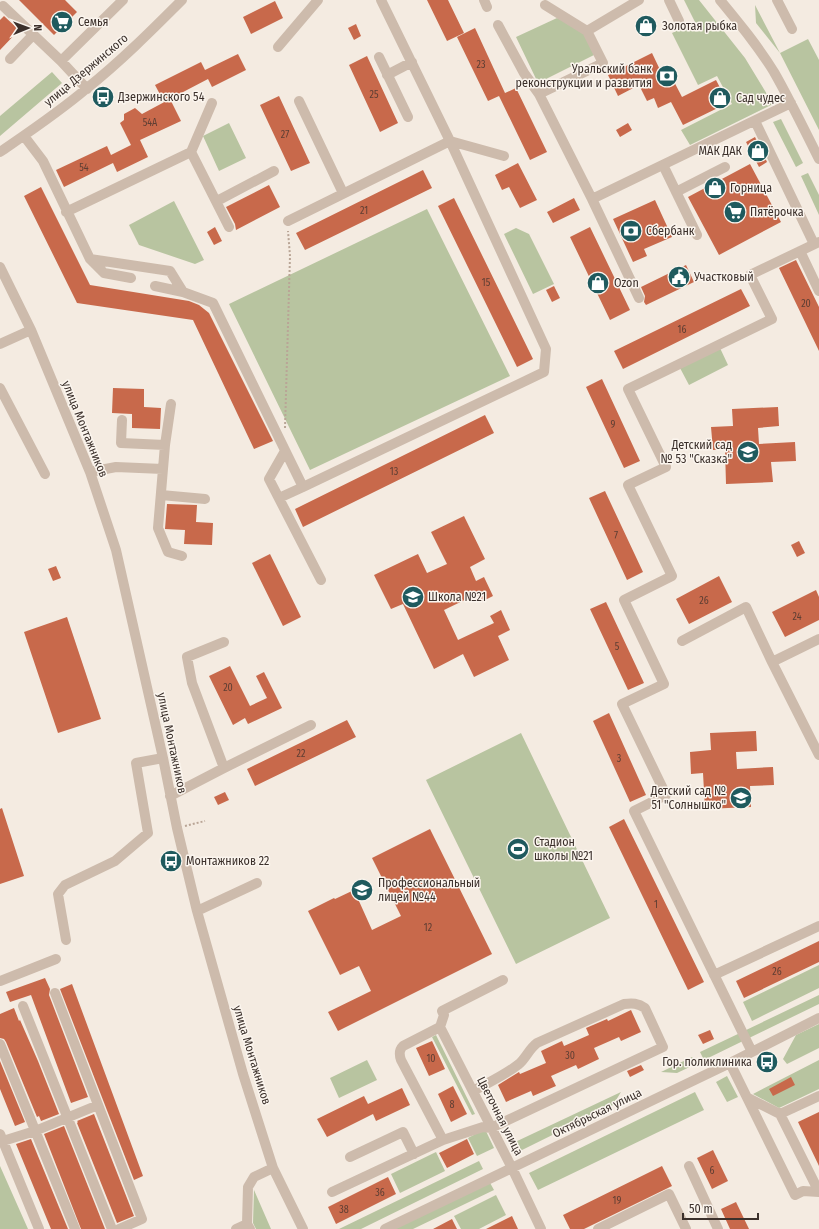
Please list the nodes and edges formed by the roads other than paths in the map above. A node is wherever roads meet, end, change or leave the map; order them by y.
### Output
1 (123, 0) edge
2 (182, 0) edge
3 (318, 0) edge
4 (381, 0) edge
5 (639, 0) edge
6 (669, 0) edge
7 (720, 0) edge
8 (777, 0) edge
9 (4, 5) edge
10 (545, 5) dead end
11 (679, 21) dead end
12 (498, 26) dead end
13 (792, 29) dead end
14 (587, 31) junction
15 (33, 35) junction
16 (278, 47) dead end
17 (379, 57) dead end
18 (10, 59) dead end
19 (61, 61) junction
20 (412, 62) junction
21 (387, 75) junction
22 (87, 89) junction
23 (538, 94) junction
24 (298, 102) dead end
25 (212, 103) dead end
26 (791, 104) junction
27 (408, 117) dead end
28 (755, 121) junction
29 (24, 136) junction
30 (450, 141) junction
31 (0, 152) edge
32 (192, 152) junction
33 (504, 156) dead end
34 (819, 159) edge
35 (663, 165) junction
36 (725, 167) dead end
37 (274, 171) dead end
38 (676, 192) junction
39 (343, 193) junction
40 (592, 199) junction
41 (217, 201) junction
42 (66, 212) junction
43 (288, 221) road end
44 (229, 227) dead end
45 (697, 235) dead end
46 (817, 243) edge
47 (800, 251) junction
48 (90, 258) junction
49 (0, 268) edge
50 (131, 278) dead end
51 (154, 286) dead end
52 (819, 291) edge
53 (183, 292) junction
54 (639, 298) dead end
55 (31, 330) junction
56 (0, 344) edge
57 (0, 388) edge
58 (171, 404) dead end
59 (122, 420) dead end
60 (165, 445) junction
61 (285, 452) junction
62 (163, 469) junction
63 (90, 472) junction
64 (45, 474) dead end
65 (303, 487) junction
66 (161, 495) junction
67 (279, 498) junction
68 (205, 499) dead end
69 (182, 556) dead end
70 (321, 580) dead end
71 (819, 639) edge
72 (682, 641) dead end
73 (224, 642) dead end
74 (772, 662) junction
75 (311, 725) dead end
76 (819, 755) edge
77 (163, 758) junction
78 (224, 768) junction
79 (170, 796) junction
80 (257, 883) dead end
81 (197, 911) junction
82 (819, 926) edge
83 (66, 940) dead end
84 (56, 959) dead end
85 (714, 975) junction
86 (503, 980) dead end
87 (0, 981) edge
88 (55, 993) dead end
89 (23, 1006) dead end
90 (819, 1018) edge
91 (440, 1027) junction
92 (0, 1044) edge
93 (752, 1052) junction
94 (730, 1063) junction
95 (473, 1092) junction
96 (819, 1096) edge
97 (748, 1098) junction
98 (98, 1105) junction
99 (780, 1114) junction
100 (68, 1118) junction
101 (491, 1128) junction
102 (35, 1131) junction
103 (2, 1137) edge
104 (443, 1140) junction
105 (414, 1154) junction
106 (350, 1157) dead end
107 (689, 1166) dead end
108 (273, 1168) junction
109 (512, 1168) junction
110 (332, 1192) dead end
111 (819, 1192) edge
112 (249, 1226) edge
113 (39, 1229) edge
114 (76, 1229) edge
115 (112, 1229) edge
116 (119, 1229) edge
117 (236, 1229) edge
118 (303, 1229) edge
119 (385, 1229) edge
120 (541, 1229) edge
121 (598, 1229) edge
122 (686, 1229) edge
123 (718, 1229) edge

1 - 19 street
2 - 22 street, улица Дзержинского
3 - 16 street
4 - 20 street
5 - 14 street
6 - 11 street
7 - 26 street
8 - 13 street
9 - 15 street
10 - 14 street
12 - 23 street
14 - 23 street
15 - 18 street
15 - 19 street
17 - 21 street
19 - 22 street
20 - 21 street
20 - 30 street
21 - 27 street
22 - 29 street, улица Дзержинского
23 - 40 street
24 - 39 street
25 - 32 street
26 - 28 street
26 - 34 street
28 - 35 street
28 - 46 street
29 - 31 street, улица Дзержинского
29 - 42 street
30 - 33 street
30 - 39 street
30 - 65 street
32 - 41 street
32 - 42 street
35 - 38 street
35 - 40 street
36 - 38 street
37 - 41 street
38 - 45 street
39 - 43 street
40 - 54 street
41 - 44 street
42 - 48 street
46 - 47 street
47 - 52 street
47 - 85 street
48 - 50 street
48 - 53 street
49 - 55 street, улица Монтажников
51 - 53 street
53 - 61 street
55 - 56 street
55 - 63 street, улица Монтажников
57 - 64 street
58 - 60 street
59 - 60 street
60 - 62 street
61 - 65 street
61 - 67 street
62 - 63 street
62 - 66 street
63 - 77 street, улица Монтажников
65 - 67 street
66 - 68 street
66 - 69 street
67 - 70 street
71 - 74 street
72 - 74 street
73 - 78 street
74 - 76 street
75 - 78 street
77 - 79 street, улица Монтажников
77 - 83 street
78 - 79 street
79 - 81 street, улица Монтажников
80 - 81 street
81 - 108 street, улица Монтажников
82 - 85 street
84 - 87 street
85 - 93 street
86 - 91 street
88 - 98 street
89 - 100 street
90 - 93 street, Октябрьская улица
91 - 95 street, Цветочная улица
91 - 104 street
92 - 102 street
93 - 94 street, Октябрьская улица
94 - 97 street
94 - 109 street, Октябрьская улица
95 - 101 street, Цветочная улица
95 - 101 street
96 - 99 street
97 - 99 street
97 - 111 street
98 - 100 street
98 - 116 street
99 - 111 street
100 - 102 street
100 - 115 street
101 - 104 street
101 - 109 street, Цветочная улица
102 - 103 street
102 - 114 street
103 - 113 street
104 - 105 street
105 - 106 street
105 - 110 street
107 - 123 street
108 - 112 street
108 - 118 street, улица Монтажников
109 - 119 street, Октябрьская улица
109 - 120 street, Цветочная улица
112 - 117 street
121 - 122 street

